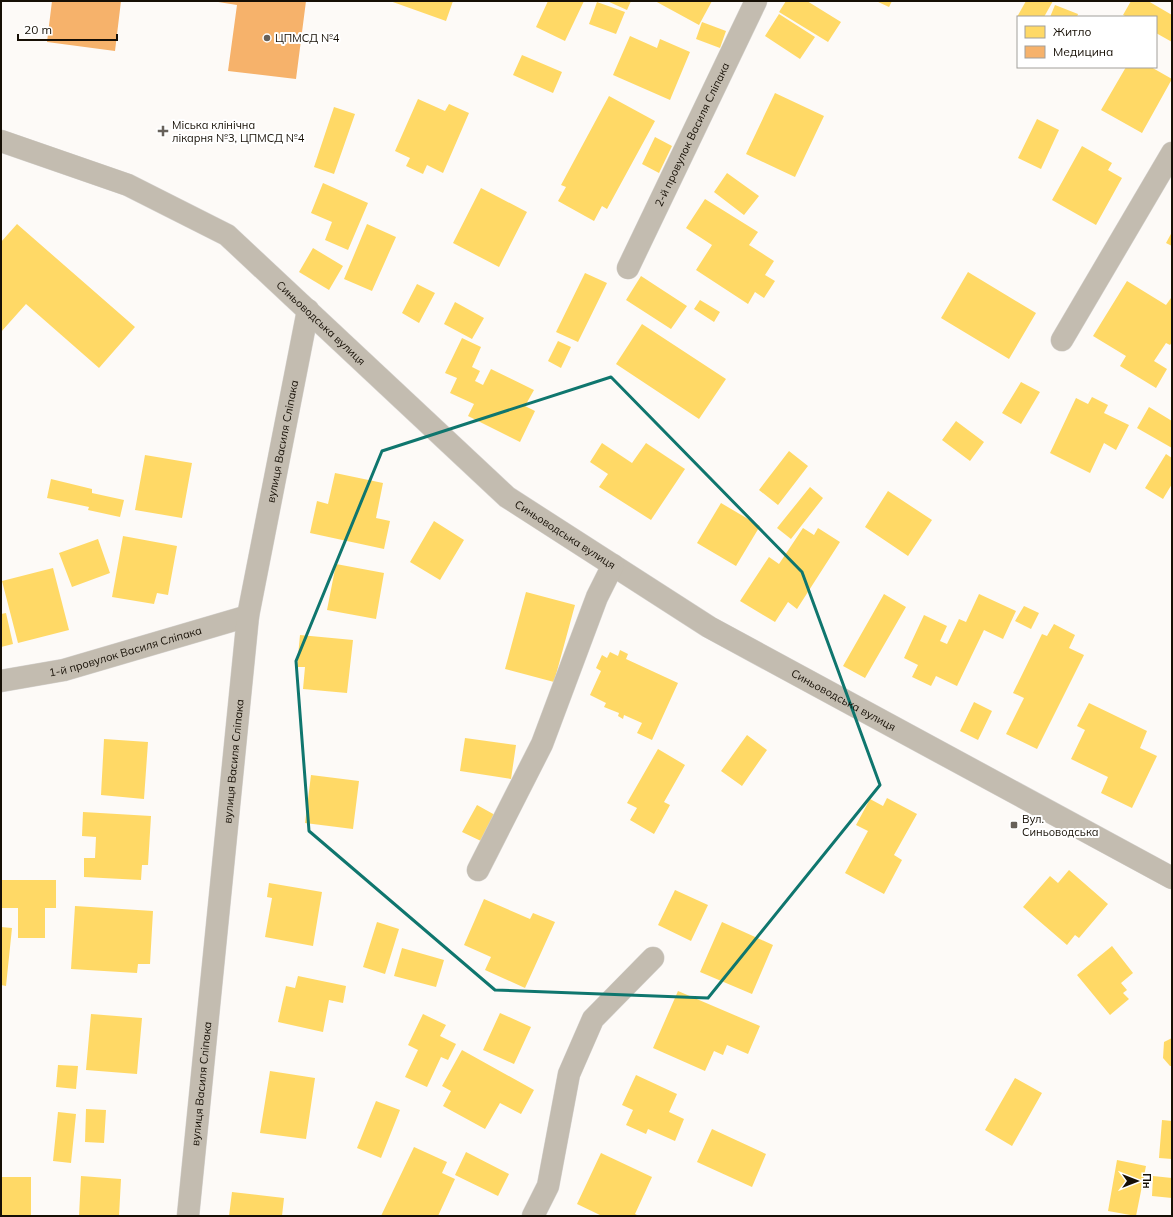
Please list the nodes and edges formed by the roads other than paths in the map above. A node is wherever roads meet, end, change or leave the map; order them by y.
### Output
1 (756, 1) edge
2 (1, 141) edge
3 (1172, 153) edge
4 (628, 268) dead end
5 (308, 310) junction
6 (1062, 340) dead end
7 (613, 565) junction
8 (248, 616) junction
9 (1, 681) edge
10 (478, 870) dead end
11 (1172, 878) edge
12 (653, 958) dead end
13 (188, 1216) edge
14 (533, 1216) edge

1 - 4 street, 2-й провулок Василя Сліпака
2 - 5 street, Синьоводська вулиця
3 - 6 street
5 - 7 street, Синьоводська вулиця
5 - 8 street, вулиця Василя Сліпака
7 - 10 street
7 - 11 street, Синьоводська вулиця
8 - 9 street, 1-й провулок Василя Сліпака
8 - 13 street, вулиця Василя Сліпака
12 - 14 street

